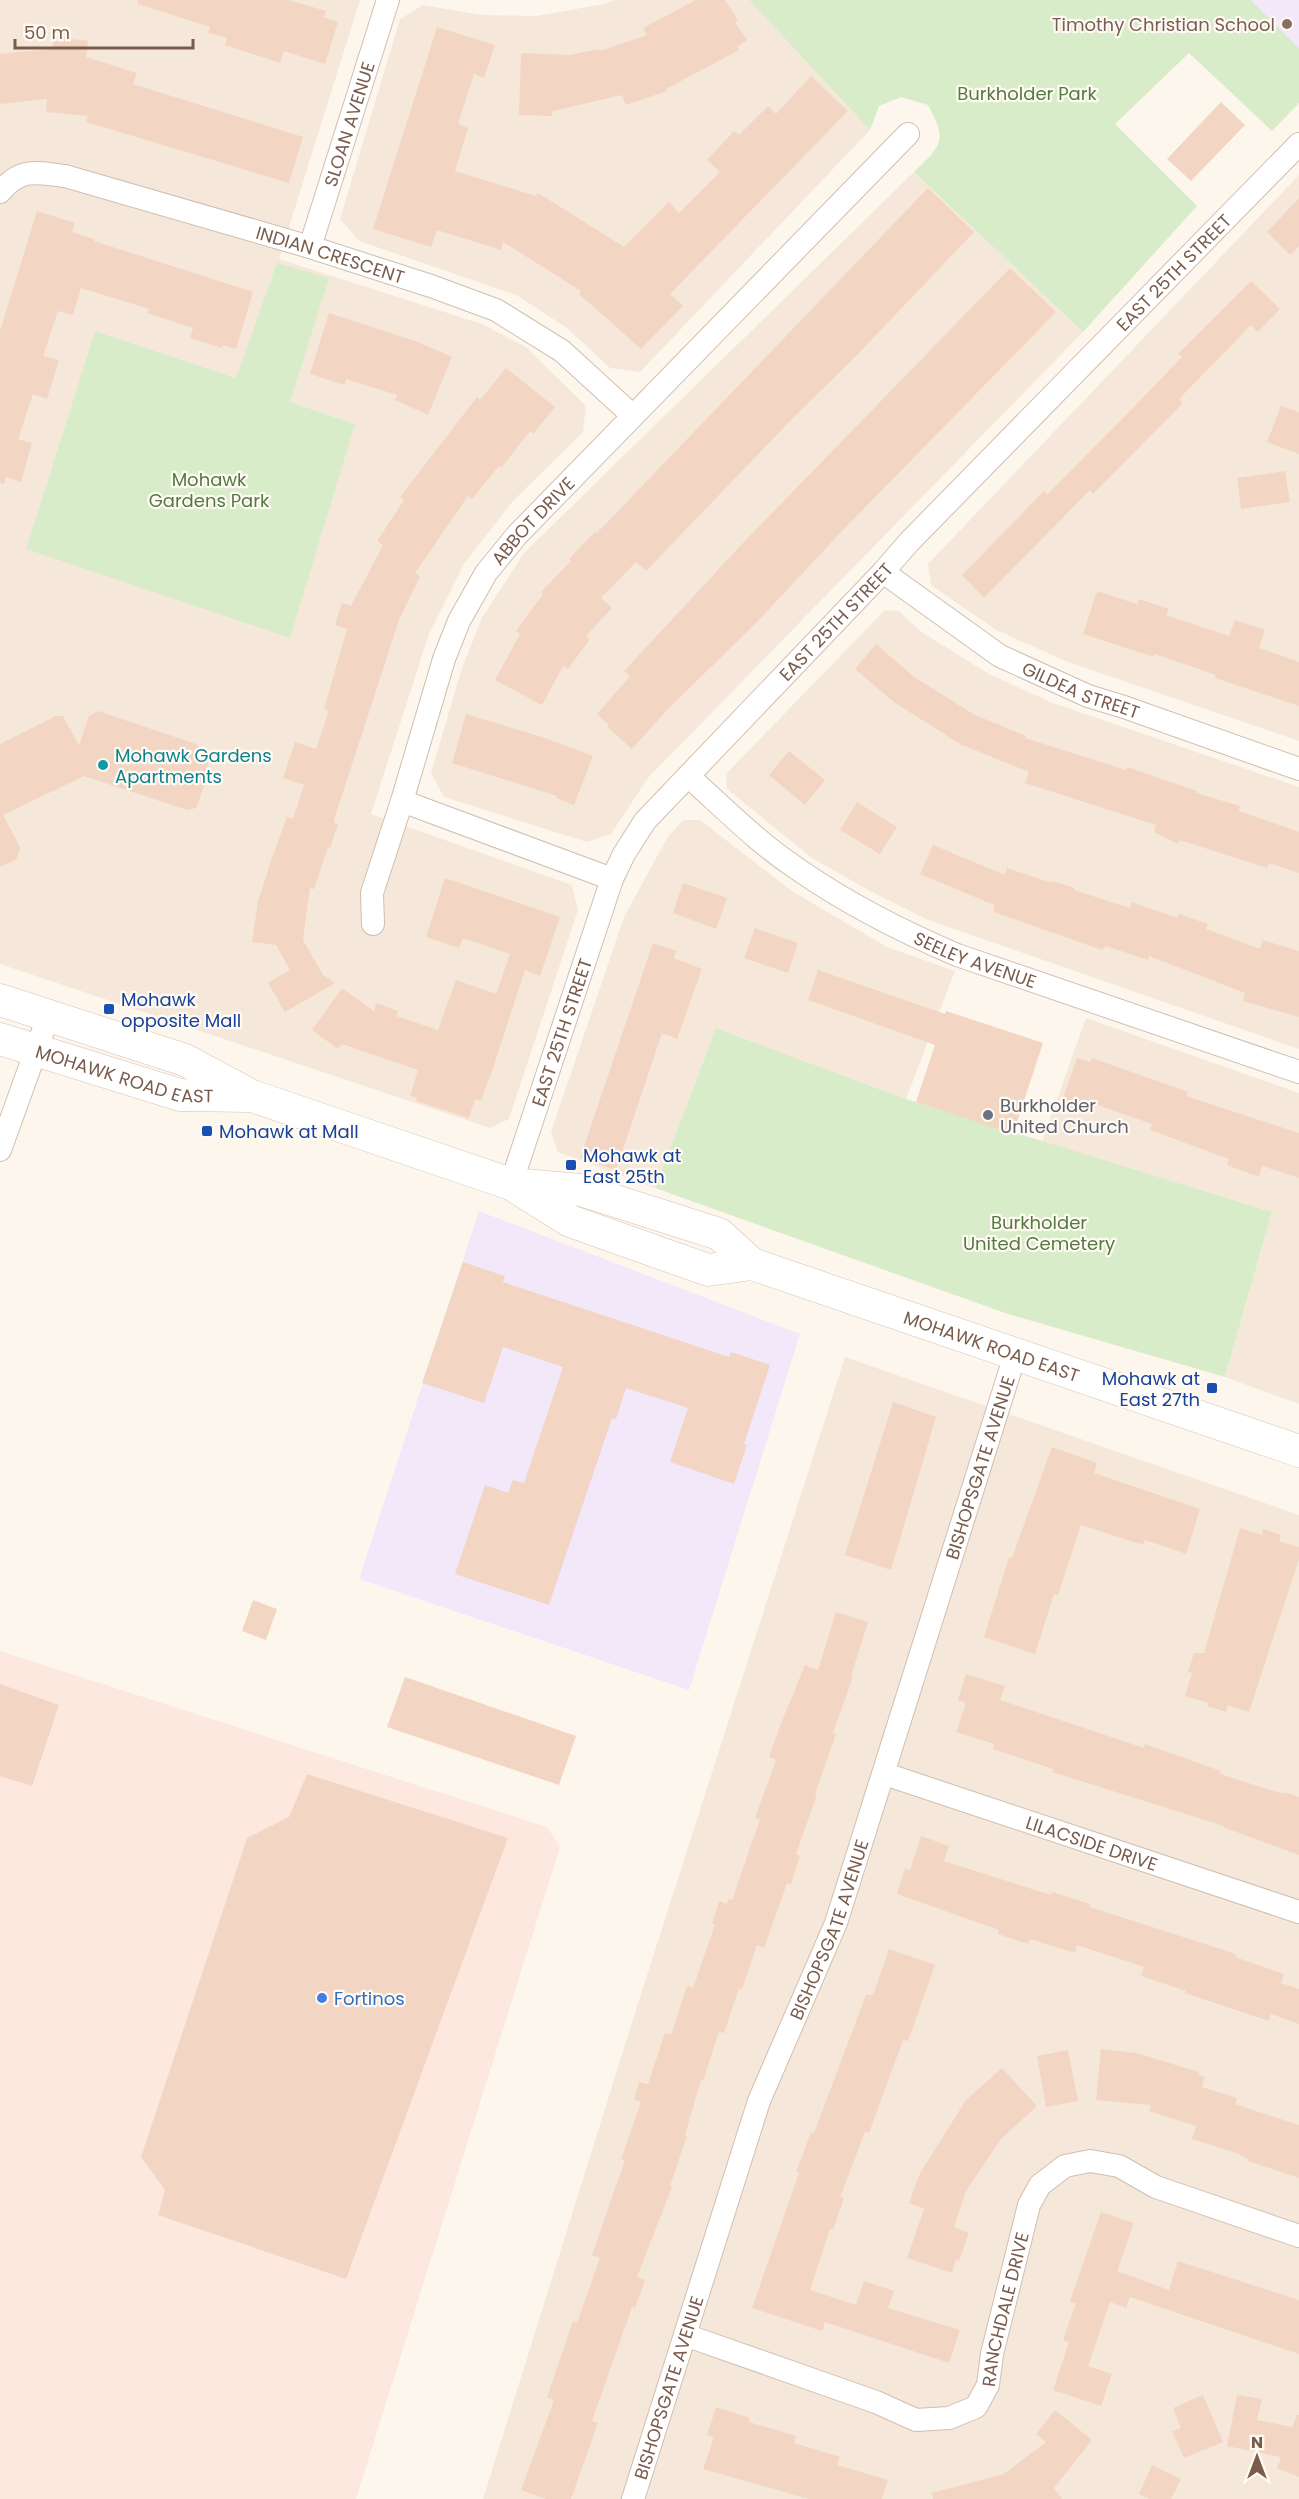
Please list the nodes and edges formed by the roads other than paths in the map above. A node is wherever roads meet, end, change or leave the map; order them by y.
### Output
1 (388, 0) edge
2 (908, 134) dead end
3 (1299, 144) edge
4 (0, 192) edge
5 (310, 247) junction
6 (632, 416) junction
7 (883, 572) junction
8 (1299, 769) edge
9 (688, 776) junction
10 (402, 801) junction
11 (612, 879) junction
12 (373, 924) dead end
13 (0, 1000) edge
14 (48, 1017) junction
15 (0, 1039) edge
16 (37, 1051) junction
17 (1299, 1072) edge
18 (252, 1096) junction
19 (0, 1150) edge
20 (511, 1184) junction
21 (1015, 1355) junction
22 (1299, 1451) edge
23 (885, 1774) junction
24 (1299, 1912) edge
25 (1299, 2236) edge
26 (685, 2335) junction
27 (633, 2499) edge

1 - 5 street, SLOAN AVENUE
2 - 6 street, ABBOT DRIVE
3 - 7 street, EAST 25TH STREET
4 - 5 street, INDIAN CRESCENT
5 - 6 street, INDIAN CRESCENT
6 - 10 street, ABBOT DRIVE
7 - 8 street, GILDEA STREET
7 - 9 street, EAST 25TH STREET
9 - 11 street, EAST 25TH STREET
9 - 17 street, SEELEY AVENUE
10 - 11 street
10 - 12 street, ABBOT DRIVE
11 - 20 street, EAST 25TH STREET
13 - 14 main road, MOHAWK ROAD EAST
14 - 16 street
14 - 18 main road, MOHAWK ROAD EAST
15 - 16 main road, MOHAWK ROAD EAST
16 - 18 main road, MOHAWK ROAD EAST
16 - 19 street
18 - 20 main road, MOHAWK ROAD EAST
20 - 21 main road, MOHAWK ROAD EAST
21 - 22 main road, MOHAWK ROAD EAST
21 - 23 street, BISHOPSGATE AVENUE
23 - 24 street, LILACSIDE DRIVE
23 - 26 street, BISHOPSGATE AVENUE
25 - 26 street, RANCHDALE DRIVE
26 - 27 street, BISHOPSGATE AVENUE

